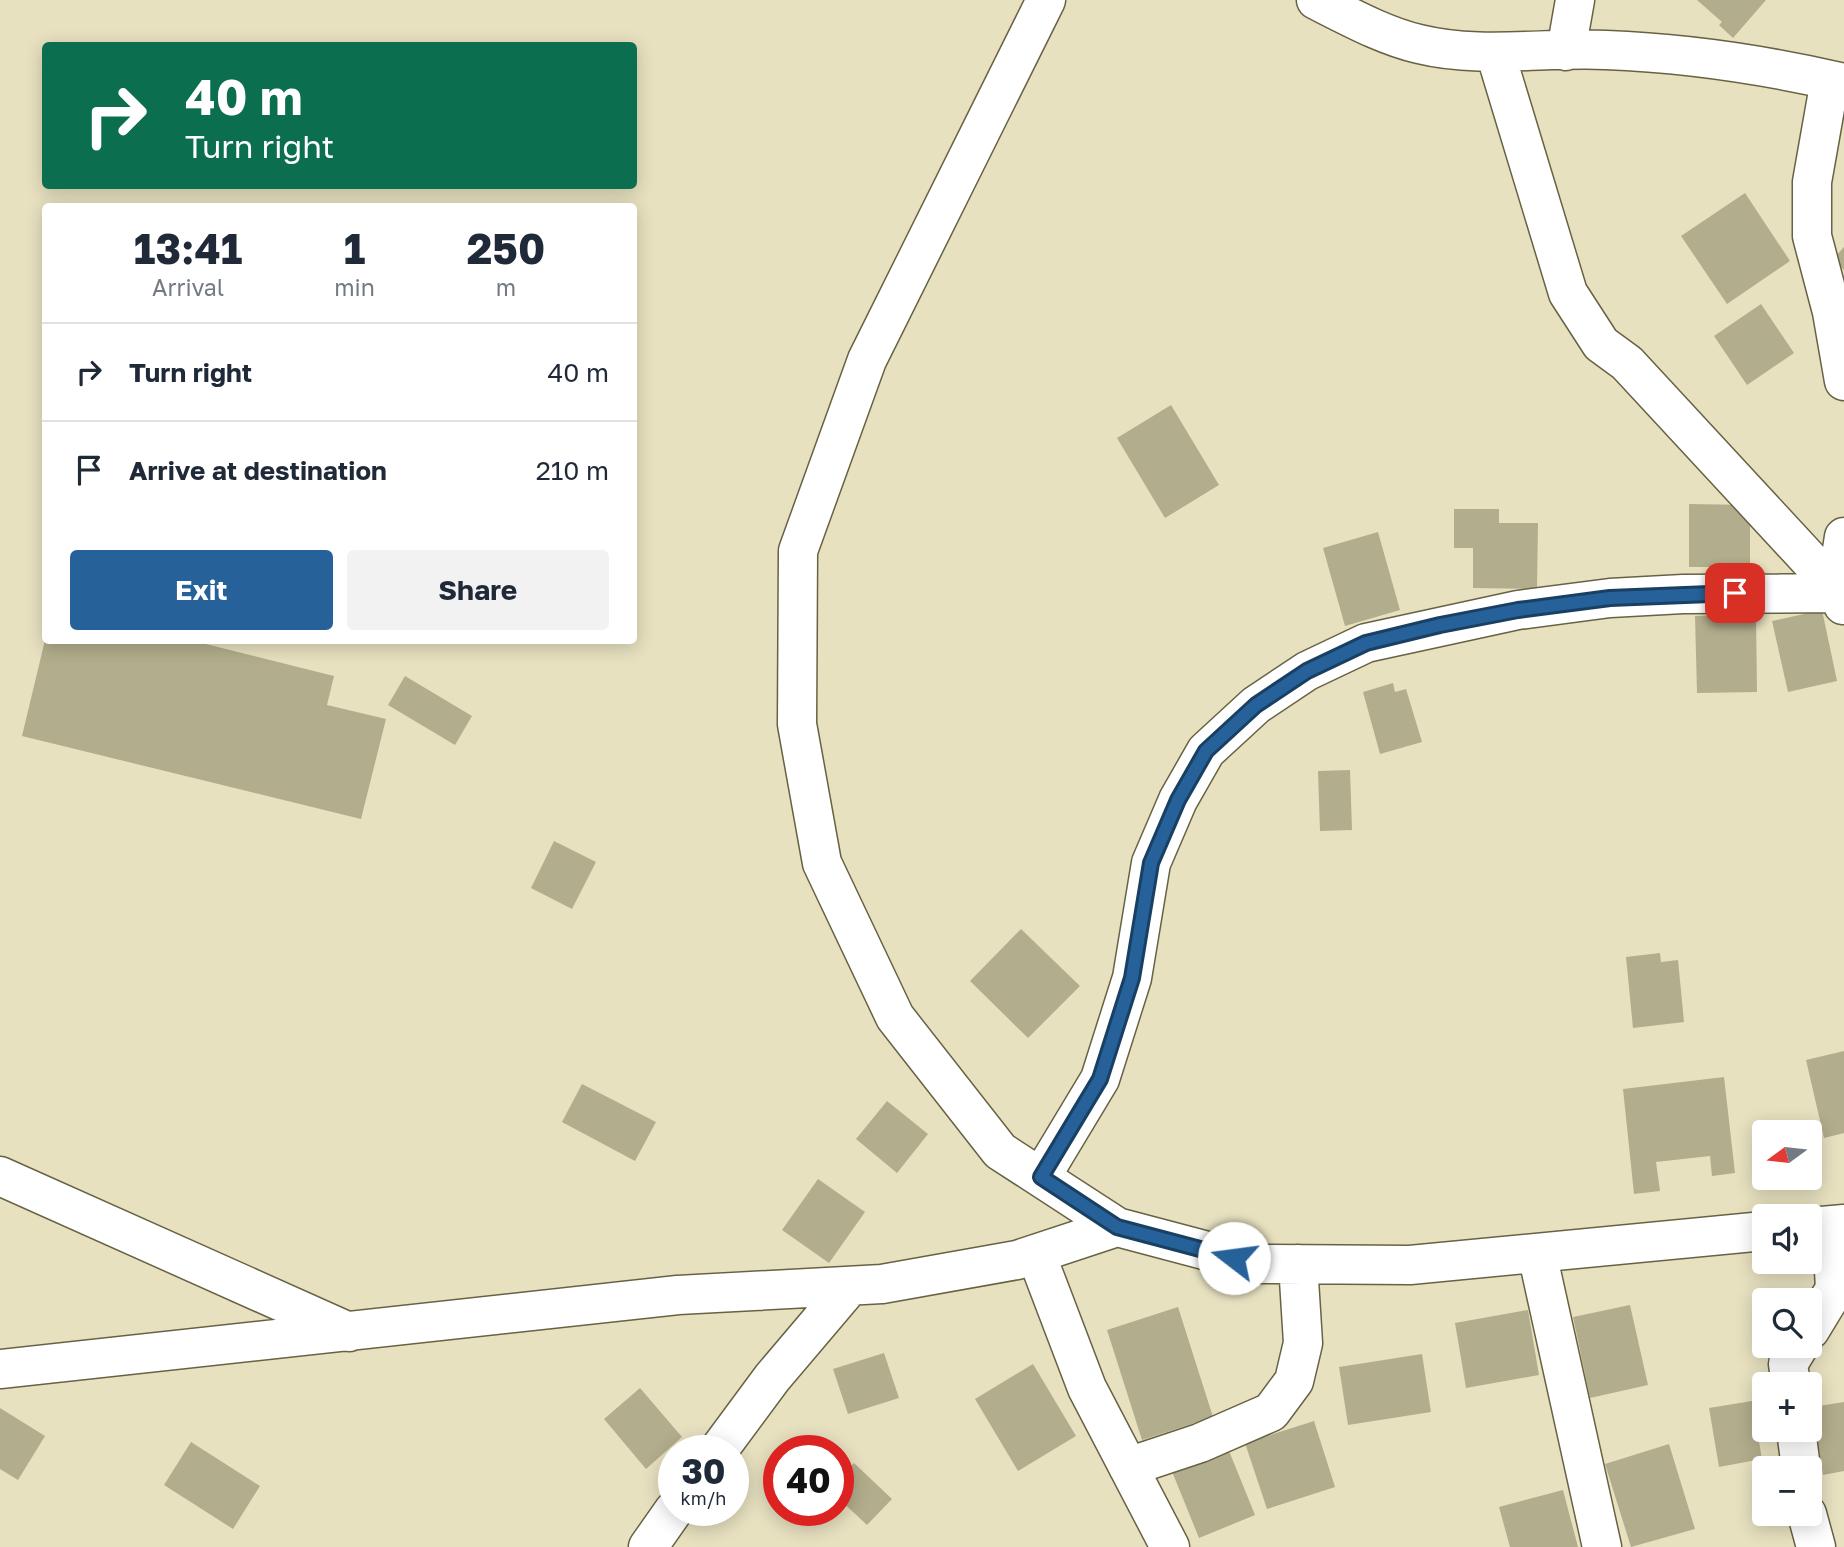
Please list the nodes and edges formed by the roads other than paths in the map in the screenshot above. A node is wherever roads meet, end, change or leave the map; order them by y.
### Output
1 (1046, 0) edge
2 (1316, 0) edge
3 (1576, 0) edge
4 (1566, 51) junction
5 (1496, 52) junction
6 (1837, 82) edge
7 (1844, 381) edge
8 (1844, 537) edge
9 (1842, 602) edge
10 (0, 1176) edge
11 (1041, 1177) junction
12 (1844, 1224) edge
13 (1822, 1226) edge
14 (1117, 1227) junction
15 (1752, 1232) edge
16 (1844, 1246) edge
17 (1537, 1253) junction
18 (1036, 1254) junction
19 (1298, 1264) junction
20 (850, 1286) junction
21 (1822, 1311) edge
22 (349, 1332) junction
23 (0, 1369) edge
24 (730, 1435) edge
25 (1128, 1467) junction
26 (663, 1526) edge
27 (1810, 1526) edge
28 (648, 1547) edge
29 (1170, 1547) edge
30 (1602, 1547) edge
31 (1816, 1547) edge

1 - 11 street
2 - 5 street
3 - 4 street
4 - 5 street
4 - 6 street
5 - 9 street
6 - 7 street
8 - 9 street
9 - 11 street
10 - 22 street
11 - 14 street
12 - 13 street
14 - 18 street
14 - 19 street
15 - 17 street
16 - 21 street
17 - 19 street
17 - 30 street
18 - 20 street
18 - 25 street
19 - 25 street
20 - 22 street
20 - 24 street
22 - 23 street
25 - 29 street
26 - 28 street
27 - 31 street

